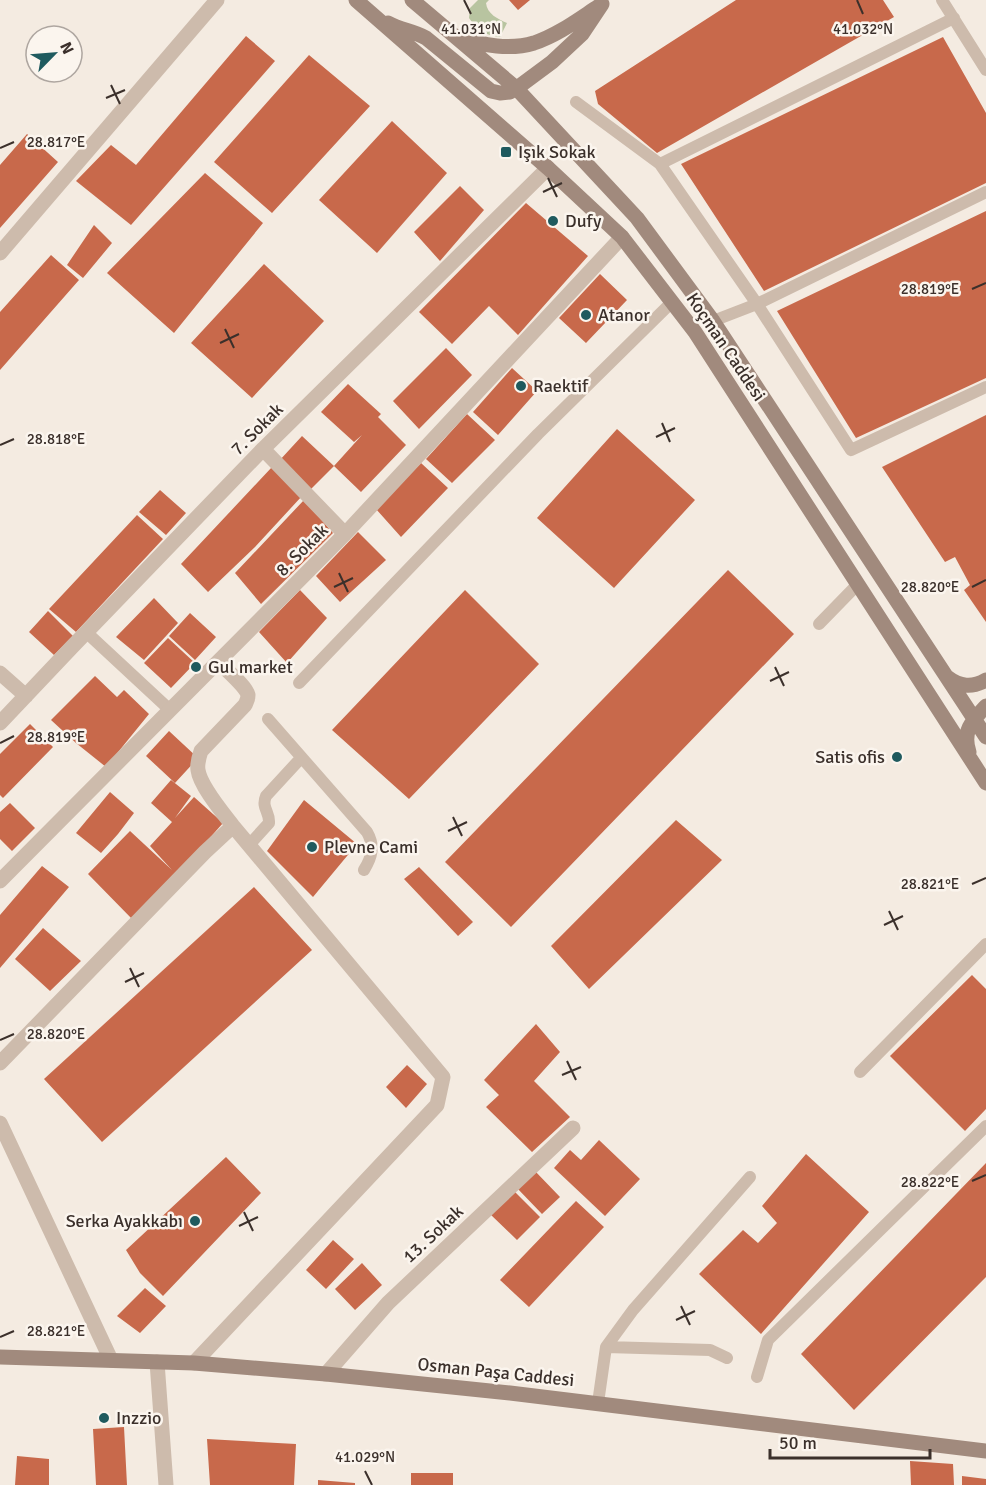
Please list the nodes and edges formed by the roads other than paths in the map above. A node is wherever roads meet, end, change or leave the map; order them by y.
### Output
1 (217, 0) edge
2 (356, 0) edge
3 (412, 0) edge
4 (942, 0) edge
5 (603, 1) edge
6 (374, 16) junction
7 (954, 18) junction
8 (450, 32) junction
9 (986, 70) edge
10 (516, 88) junction
11 (576, 102) dead end
12 (660, 164) junction
13 (548, 168) junction
14 (986, 192) edge
15 (622, 237) junction
16 (0, 253) edge
17 (672, 302) junction
18 (757, 304) junction
19 (713, 321) junction
20 (986, 387) edge
21 (263, 449) junction
22 (345, 534) junction
23 (858, 584) junction
24 (819, 624) dead end
25 (86, 632) junction
26 (219, 662) junction
27 (0, 673) edge
28 (947, 677) junction
29 (986, 680) edge
30 (299, 682) dead end
31 (26, 696) junction
32 (986, 706) edge
33 (170, 710) junction
34 (268, 719) dead end
35 (975, 719) junction
36 (0, 723) edge
37 (986, 737) edge
38 (301, 758) junction
39 (976, 768) junction
40 (986, 783) edge
41 (233, 826) junction
42 (249, 845) junction
43 (364, 870) dead end
44 (0, 881) edge
45 (986, 944) edge
46 (0, 1063) edge
47 (860, 1072) dead end
48 (0, 1123) edge
49 (986, 1126) edge
50 (573, 1128) dead end
51 (750, 1177) dead end
52 (606, 1347) junction
53 (0, 1357) edge
54 (727, 1358) dead end
55 (111, 1360) junction
56 (157, 1362) junction
57 (194, 1363) junction
58 (327, 1374) junction
59 (757, 1377) dead end
60 (598, 1403) junction
61 (986, 1451) edge
62 (166, 1485) edge

1 - 16 street
2 - 6 main road, Koçman Caddesi
3 - 8 main road, Koçman Caddesi
4 - 7 lane
5 - 8 main road
5 - 10 main road
6 - 10 main road
6 - 13 main road, Koçman Caddesi
7 - 9 lane
7 - 12 lane
8 - 10 main road, Koçman Caddesi
10 - 19 main road, Koçman Caddesi
11 - 12 lane
12 - 18 lane
13 - 15 main road, Koçman Caddesi
13 - 21 street, 7. Sokak
14 - 18 lane
15 - 17 main road, Koçman Caddesi
15 - 22 street, 8. Sokak
17 - 23 main road, Koçman Caddesi
17 - 30 lane
18 - 19 lane
18 - 20 lane
19 - 28 main road, Koçman Caddesi
21 - 22 street
21 - 25 street, 7. Sokak
22 - 26 street, 8. Sokak
23 - 24 lane
23 - 39 main road, Koçman Caddesi
25 - 31 street, 7. Sokak
25 - 33 lane
26 - 33 street, 8. Sokak
26 - 41 street
27 - 31 street
28 - 29 main road
28 - 35 main road, Koçman Caddesi
31 - 36 street, 7. Sokak
32 - 35 main road
33 - 44 street, 8. Sokak
34 - 38 lane
35 - 37 main road, Koçman Caddesi
35 - 39 main road
38 - 42 lane
38 - 43 lane
39 - 40 main road, Koçman Caddesi
41 - 42 street
41 - 46 street
42 - 57 street
45 - 47 lane
48 - 55 street
49 - 59 lane
50 - 58 street, 13. Sokak
51 - 52 lane
52 - 54 lane
52 - 60 lane
53 - 55 main road, Osman Paşa Caddesi
55 - 56 main road, Osman Paşa Caddesi
56 - 57 main road, Osman Paşa Caddesi
56 - 62 street
57 - 58 main road, Osman Paşa Caddesi
58 - 60 main road, Osman Paşa Caddesi
60 - 61 main road, Osman Paşa Caddesi

